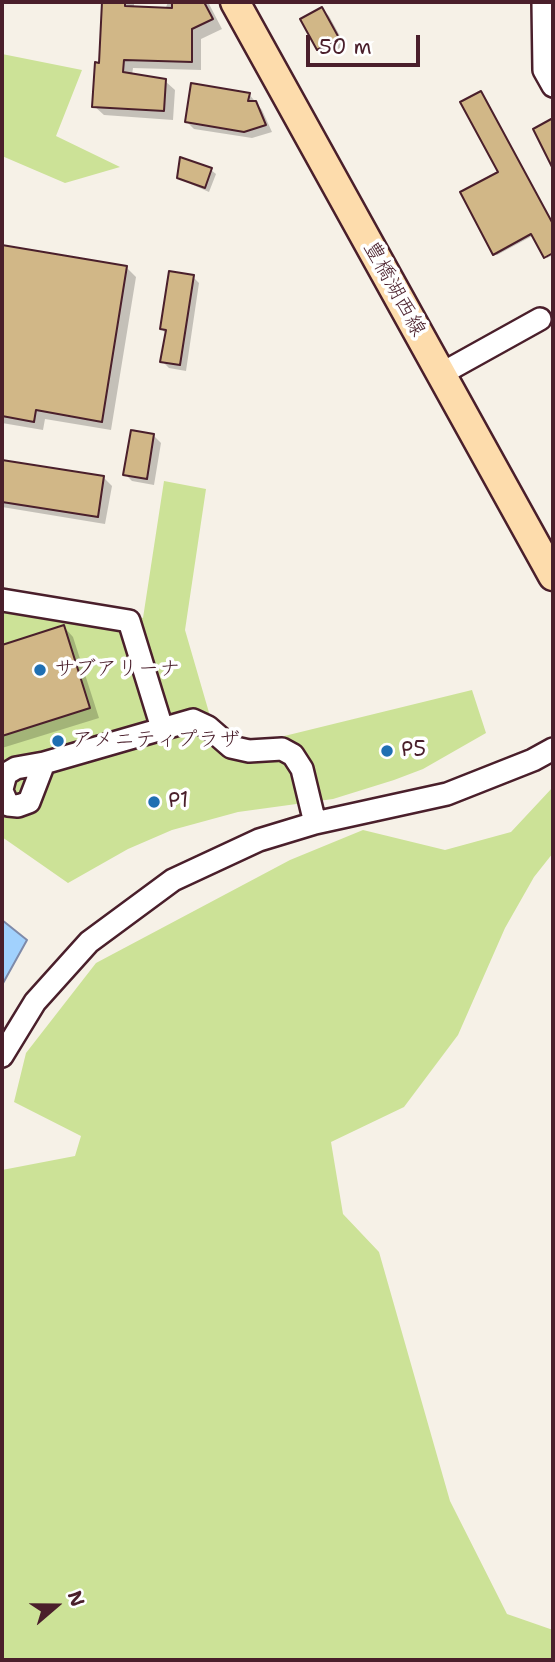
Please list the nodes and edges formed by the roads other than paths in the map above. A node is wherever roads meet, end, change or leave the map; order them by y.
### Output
1 (235, 2) edge
2 (543, 2) edge
3 (553, 86) edge
4 (540, 319) dead end
5 (442, 374) junction
6 (553, 573) edge
7 (2, 600) edge
8 (162, 728) junction
9 (553, 749) edge
10 (44, 763) junction
11 (2, 790) edge
12 (315, 823) junction
13 (2, 1056) edge

1 - 5 main road, 豊橋湖西線
2 - 3 street
4 - 5 street
5 - 6 main road, 豊橋湖西線
7 - 8 street
8 - 10 street
8 - 12 street
9 - 12 street
10 - 11 street
10 - 11 street
12 - 13 street

